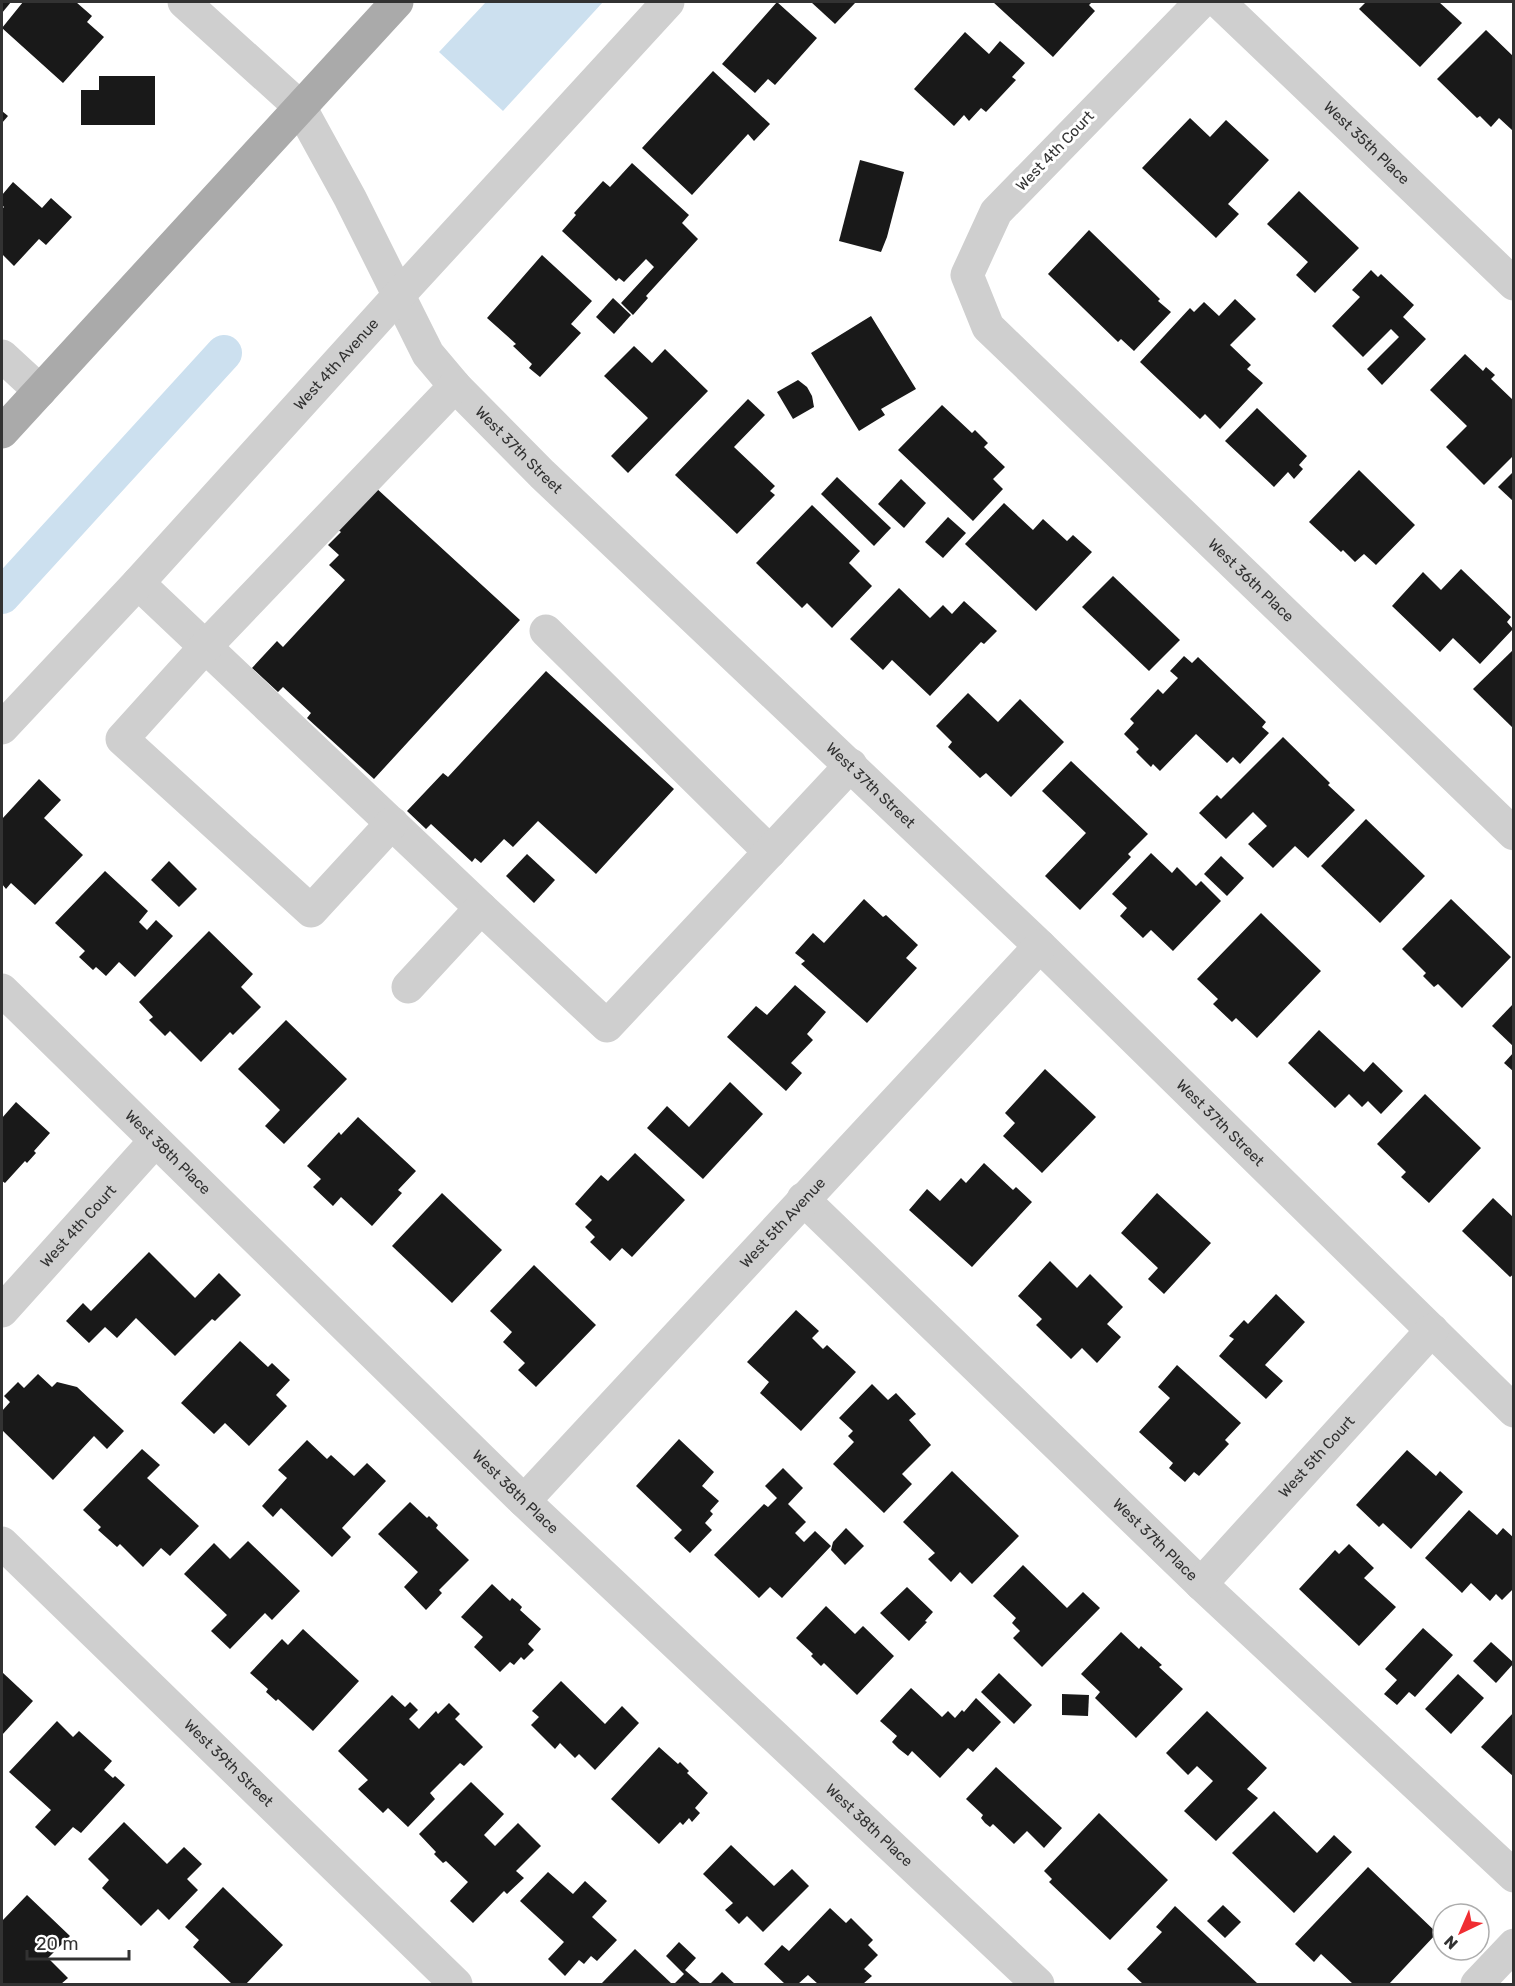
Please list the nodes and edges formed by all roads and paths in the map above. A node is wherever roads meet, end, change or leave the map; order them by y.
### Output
1 (184, 2) edge
2 (397, 2) edge
3 (668, 2) edge
4 (1201, 2) edge
5 (1219, 2) edge
6 (300, 107) junction
7 (1514, 284) edge
8 (399, 295) junction
9 (988, 327) joint
10 (2, 356) edge
11 (455, 386) junction
12 (40, 391) junction
13 (2, 432) edge
14 (138, 583) junction
15 (546, 631) dead end
16 (206, 646) junction
17 (2, 728) edge
18 (851, 765) junction
19 (392, 823) junction
20 (1514, 834) edge
21 (770, 852) junction
22 (481, 908) junction
23 (1040, 946) junction
24 (408, 987) dead end
25 (2, 990) edge
26 (155, 1141) junction
27 (803, 1199) junction
28 (2, 1311) edge
29 (1432, 1330) junction
30 (1514, 1411) edge
31 (524, 1501) junction
32 (2, 1544) edge
33 (1201, 1584) junction
34 (1514, 1876) edge
35 (1514, 1946) edge
36 (456, 1984) edge
37 (1038, 1984) edge
38 (1477, 1984) edge

1 - 6 street, West 37th Street
2 - 6 main road
3 - 8 street, West 4th Avenue
4 - 9 street, West 4th Court
5 - 7 street, West 35th Place
6 - 8 street, West 37th Street
6 - 12 main road
8 - 11 street, West 37th Street
8 - 14 street, West 4th Avenue
9 - 20 street, West 36th Place
10 - 12 street
11 - 16 street
11 - 18 street, West 37th Street
12 - 13 main road
14 - 16 street
14 - 17 street, West 4th Avenue
15 - 21 street
16 - 19 street
16 - 19 street
18 - 21 street
18 - 23 street, West 37th Street
19 - 22 street
21 - 22 street
22 - 24 street
23 - 27 street, West 5th Avenue
23 - 29 street, West 37th Street
25 - 26 street, West 38th Place
26 - 28 street, West 4th Court
26 - 31 street, West 38th Place
27 - 31 street, West 5th Avenue
27 - 33 street, West 37th Place
29 - 30 street, West 37th Street
29 - 33 street, West 5th Court
31 - 37 street, West 38th Place
32 - 36 street, West 39th Street
33 - 34 street, West 37th Place
35 - 38 street

